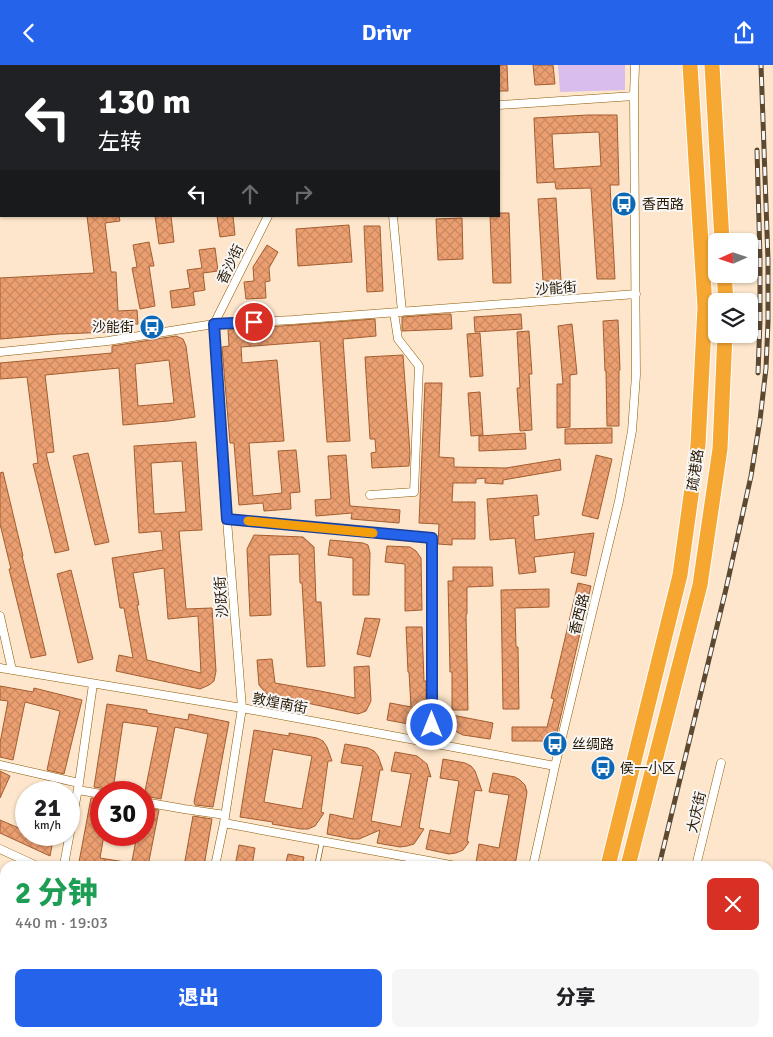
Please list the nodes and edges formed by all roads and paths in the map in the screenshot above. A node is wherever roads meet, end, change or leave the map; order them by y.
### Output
1 (635, 65) edge
2 (690, 65) edge
3 (712, 65) edge
4 (634, 95) junction
5 (500, 105) edge
6 (268, 217) edge
7 (393, 217) edge
8 (722, 233) edge
9 (636, 295) junction
10 (398, 312) junction
11 (214, 324) junction
12 (725, 343) edge
13 (0, 352) edge
14 (370, 495) dead end
15 (227, 519) junction
16 (0, 616) edge
17 (0, 668) edge
18 (12, 670) junction
19 (93, 684) junction
20 (242, 708) junction
21 (431, 744) junction
22 (721, 763) dead end
23 (0, 765) edge
24 (555, 766) junction
25 (59, 781) edge
26 (79, 781) edge
27 (155, 804) edge
28 (225, 819) junction
29 (322, 841) junction
30 (67, 846) edge
31 (0, 849) edge
32 (26, 861) edge
33 (65, 861) edge
34 (216, 861) edge
35 (318, 861) edge
36 (429, 861) edge
37 (534, 861) edge
38 (609, 861) edge
39 (629, 861) edge
40 (697, 861) edge

1 - 4 street, 香西路
2 - 38 highway, 疏港路
3 - 8 highway
4 - 5 street
4 - 9 street, 香西路
6 - 11 street, 香沙街
7 - 10 street
9 - 10 street, 沙能街
9 - 24 street, 香西路
10 - 11 street, 沙能街
10 - 14 street
11 - 13 street, 沙能街
11 - 15 street, 沙跃街
12 - 39 highway
15 - 20 street, 沙跃街
15 - 21 street
16 - 18 street
17 - 18 street, 敦煌南街
18 - 19 street, 敦煌南街
19 - 20 street, 敦煌南街
19 - 26 street
20 - 21 street, 敦煌南街
20 - 28 street, 沙跃街
21 - 24 street, 敦煌南街
22 - 40 street, 大庆街
23 - 25 street
24 - 37 street, 香西路
27 - 28 street
28 - 29 street
28 - 34 street, 沙跃街
29 - 35 lane
29 - 36 street
30 - 33 street
31 - 32 street

